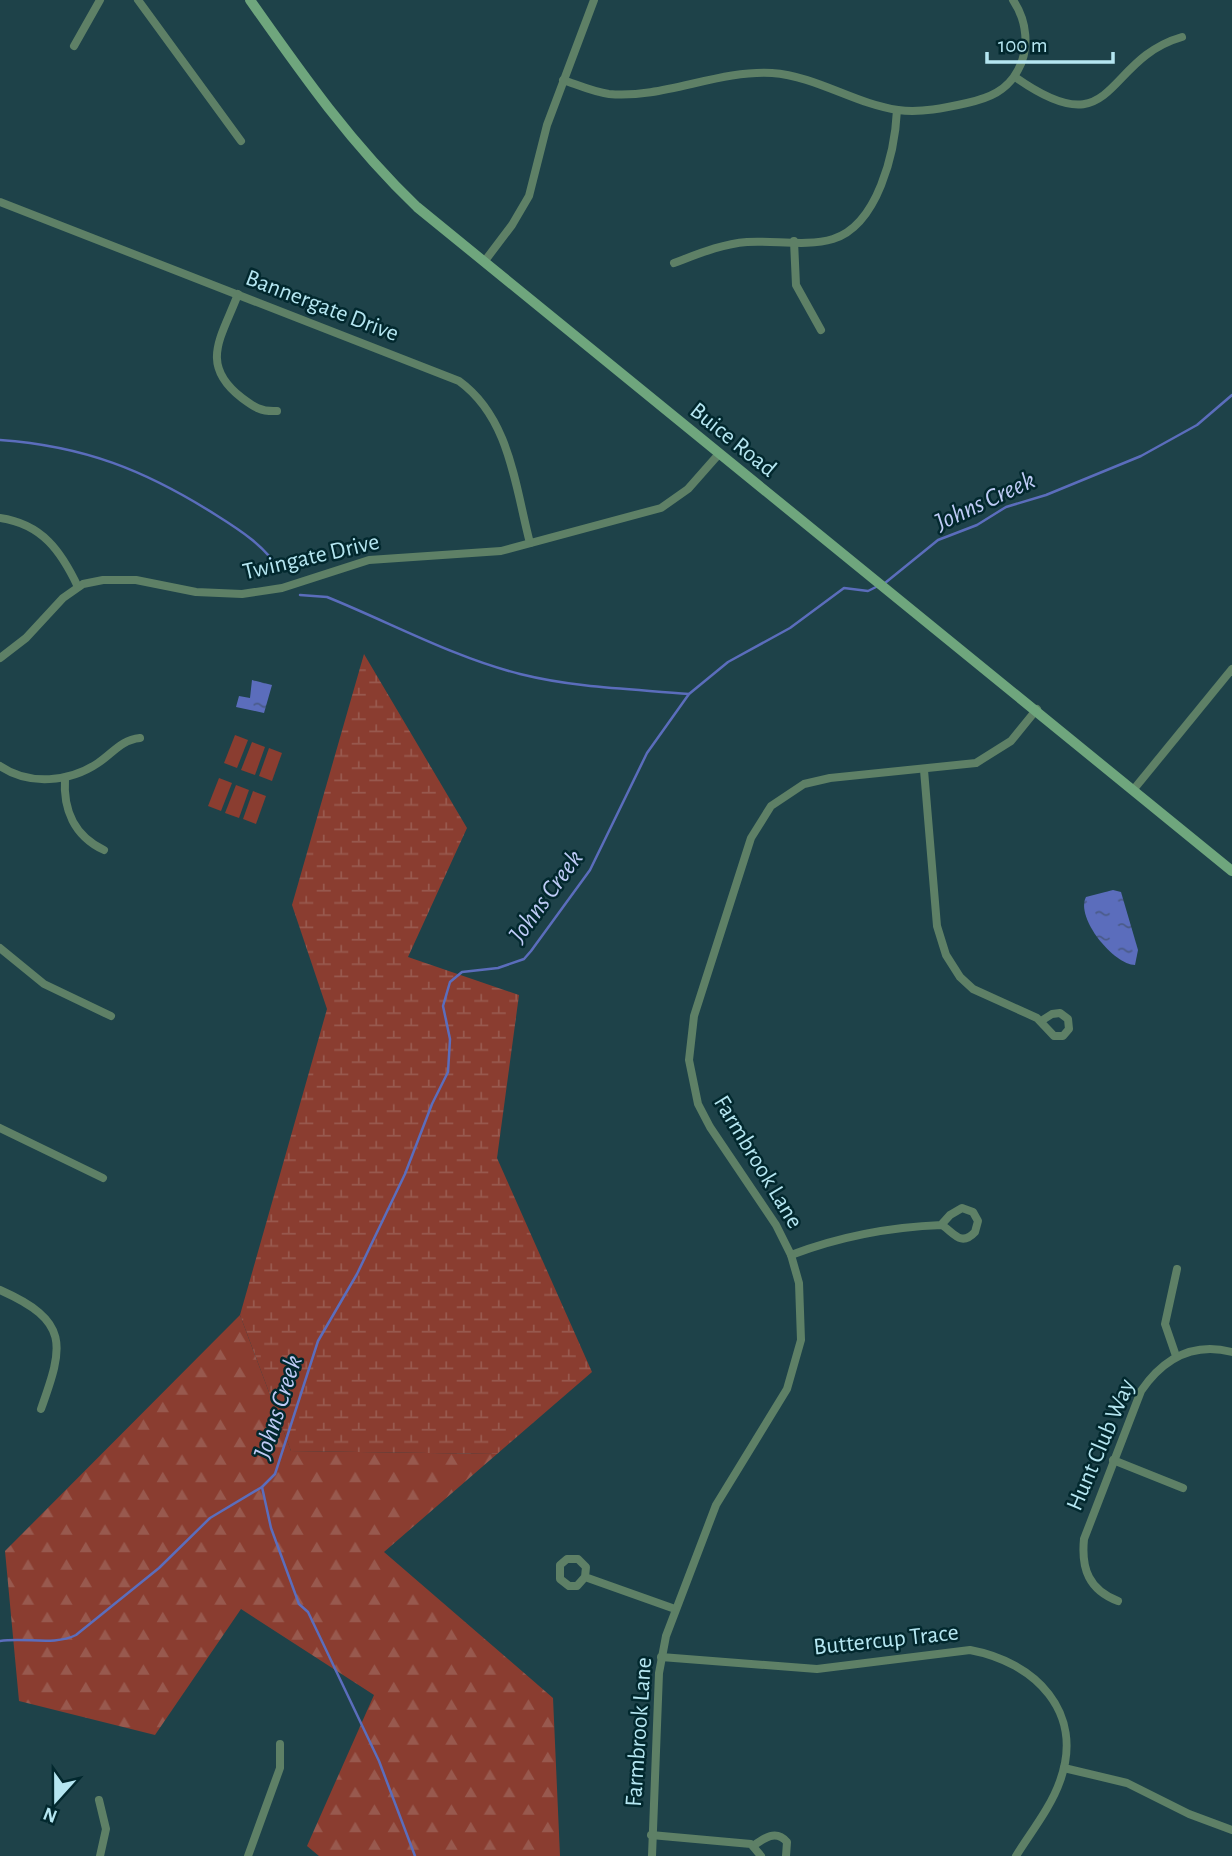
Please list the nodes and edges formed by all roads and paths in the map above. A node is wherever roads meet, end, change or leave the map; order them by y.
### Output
1 (100, 0) edge
2 (138, 0) edge
3 (250, 0) edge
4 (594, 0) edge
5 (1013, 0) edge
6 (1182, 37) dead end
7 (74, 46) dead end
8 (1015, 77) junction
9 (564, 80) junction
10 (897, 110) junction
11 (241, 141) dead end
12 (0, 202) edge
13 (794, 241) junction
14 (484, 261) junction
15 (674, 263) dead end
16 (238, 294) junction
17 (821, 330) dead end
18 (277, 411) dead end
19 (718, 455) junction
20 (0, 518) edge
21 (530, 543) junction
22 (78, 587) junction
23 (0, 658) edge
24 (1232, 668) edge
25 (1037, 709) junction
26 (139, 738) dead end
27 (0, 766) edge
28 (924, 770) junction
29 (65, 778) junction
30 (1134, 789) junction
31 (104, 850) dead end
32 (1232, 871) edge
33 (0, 948) edge
34 (111, 1016) dead end
35 (1041, 1021) dead end
36 (0, 1128) edge
37 (103, 1178) dead end
38 (942, 1225) junction
39 (791, 1255) junction
40 (1177, 1269) dead end
41 (0, 1290) edge
42 (1232, 1352) edge
43 (1176, 1356) junction
44 (41, 1409) dead end
45 (1113, 1460) junction
46 (1183, 1488) dead end
47 (585, 1577) dead end
48 (1118, 1601) dead end
49 (675, 1609) junction
50 (661, 1657) junction
51 (280, 1744) dead end
52 (1064, 1768) junction
53 (99, 1800) dead end
54 (1232, 1830) edge
55 (651, 1835) junction
56 (753, 1846) junction
57 (100, 1856) edge
58 (248, 1856) edge
59 (652, 1856) edge
60 (761, 1856) edge
61 (786, 1856) edge
62 (1016, 1856) edge

1 - 7 street
2 - 11 street
3 - 14 street, Buice Road
4 - 9 street
5 - 8 street
6 - 8 street
8 - 10 street
9 - 10 street
9 - 14 street
10 - 13 street
12 - 16 street, Bannergate Drive
13 - 15 street
13 - 17 street
14 - 19 street, Buice Road
16 - 18 street
16 - 21 street, Bannergate Drive
19 - 21 street, Twingate Drive
19 - 25 street, Buice Road
20 - 22 street
21 - 22 street, Twingate Drive
22 - 23 street
24 - 30 street
25 - 28 street, Farmbrook Lane
25 - 30 street, Buice Road
26 - 29 street
27 - 29 street
28 - 35 street
28 - 39 street, Farmbrook Lane
29 - 31 street
30 - 32 street, Buice Road
33 - 34 street
36 - 37 street
38 - 38 street
38 - 39 street
39 - 49 street, Farmbrook Lane
40 - 43 street
41 - 44 street
42 - 43 street
43 - 45 street, Hunt Club Way
45 - 46 street
45 - 48 street, Hunt Club Way
47 - 49 street
49 - 50 street, Farmbrook Lane
50 - 52 street, Buttercup Trace
50 - 55 street, Farmbrook Lane
51 - 58 street
52 - 54 street
52 - 62 street, Buttercup Trace
53 - 57 street
55 - 56 street
55 - 59 street, Farmbrook Lane
56 - 60 street
56 - 61 street

